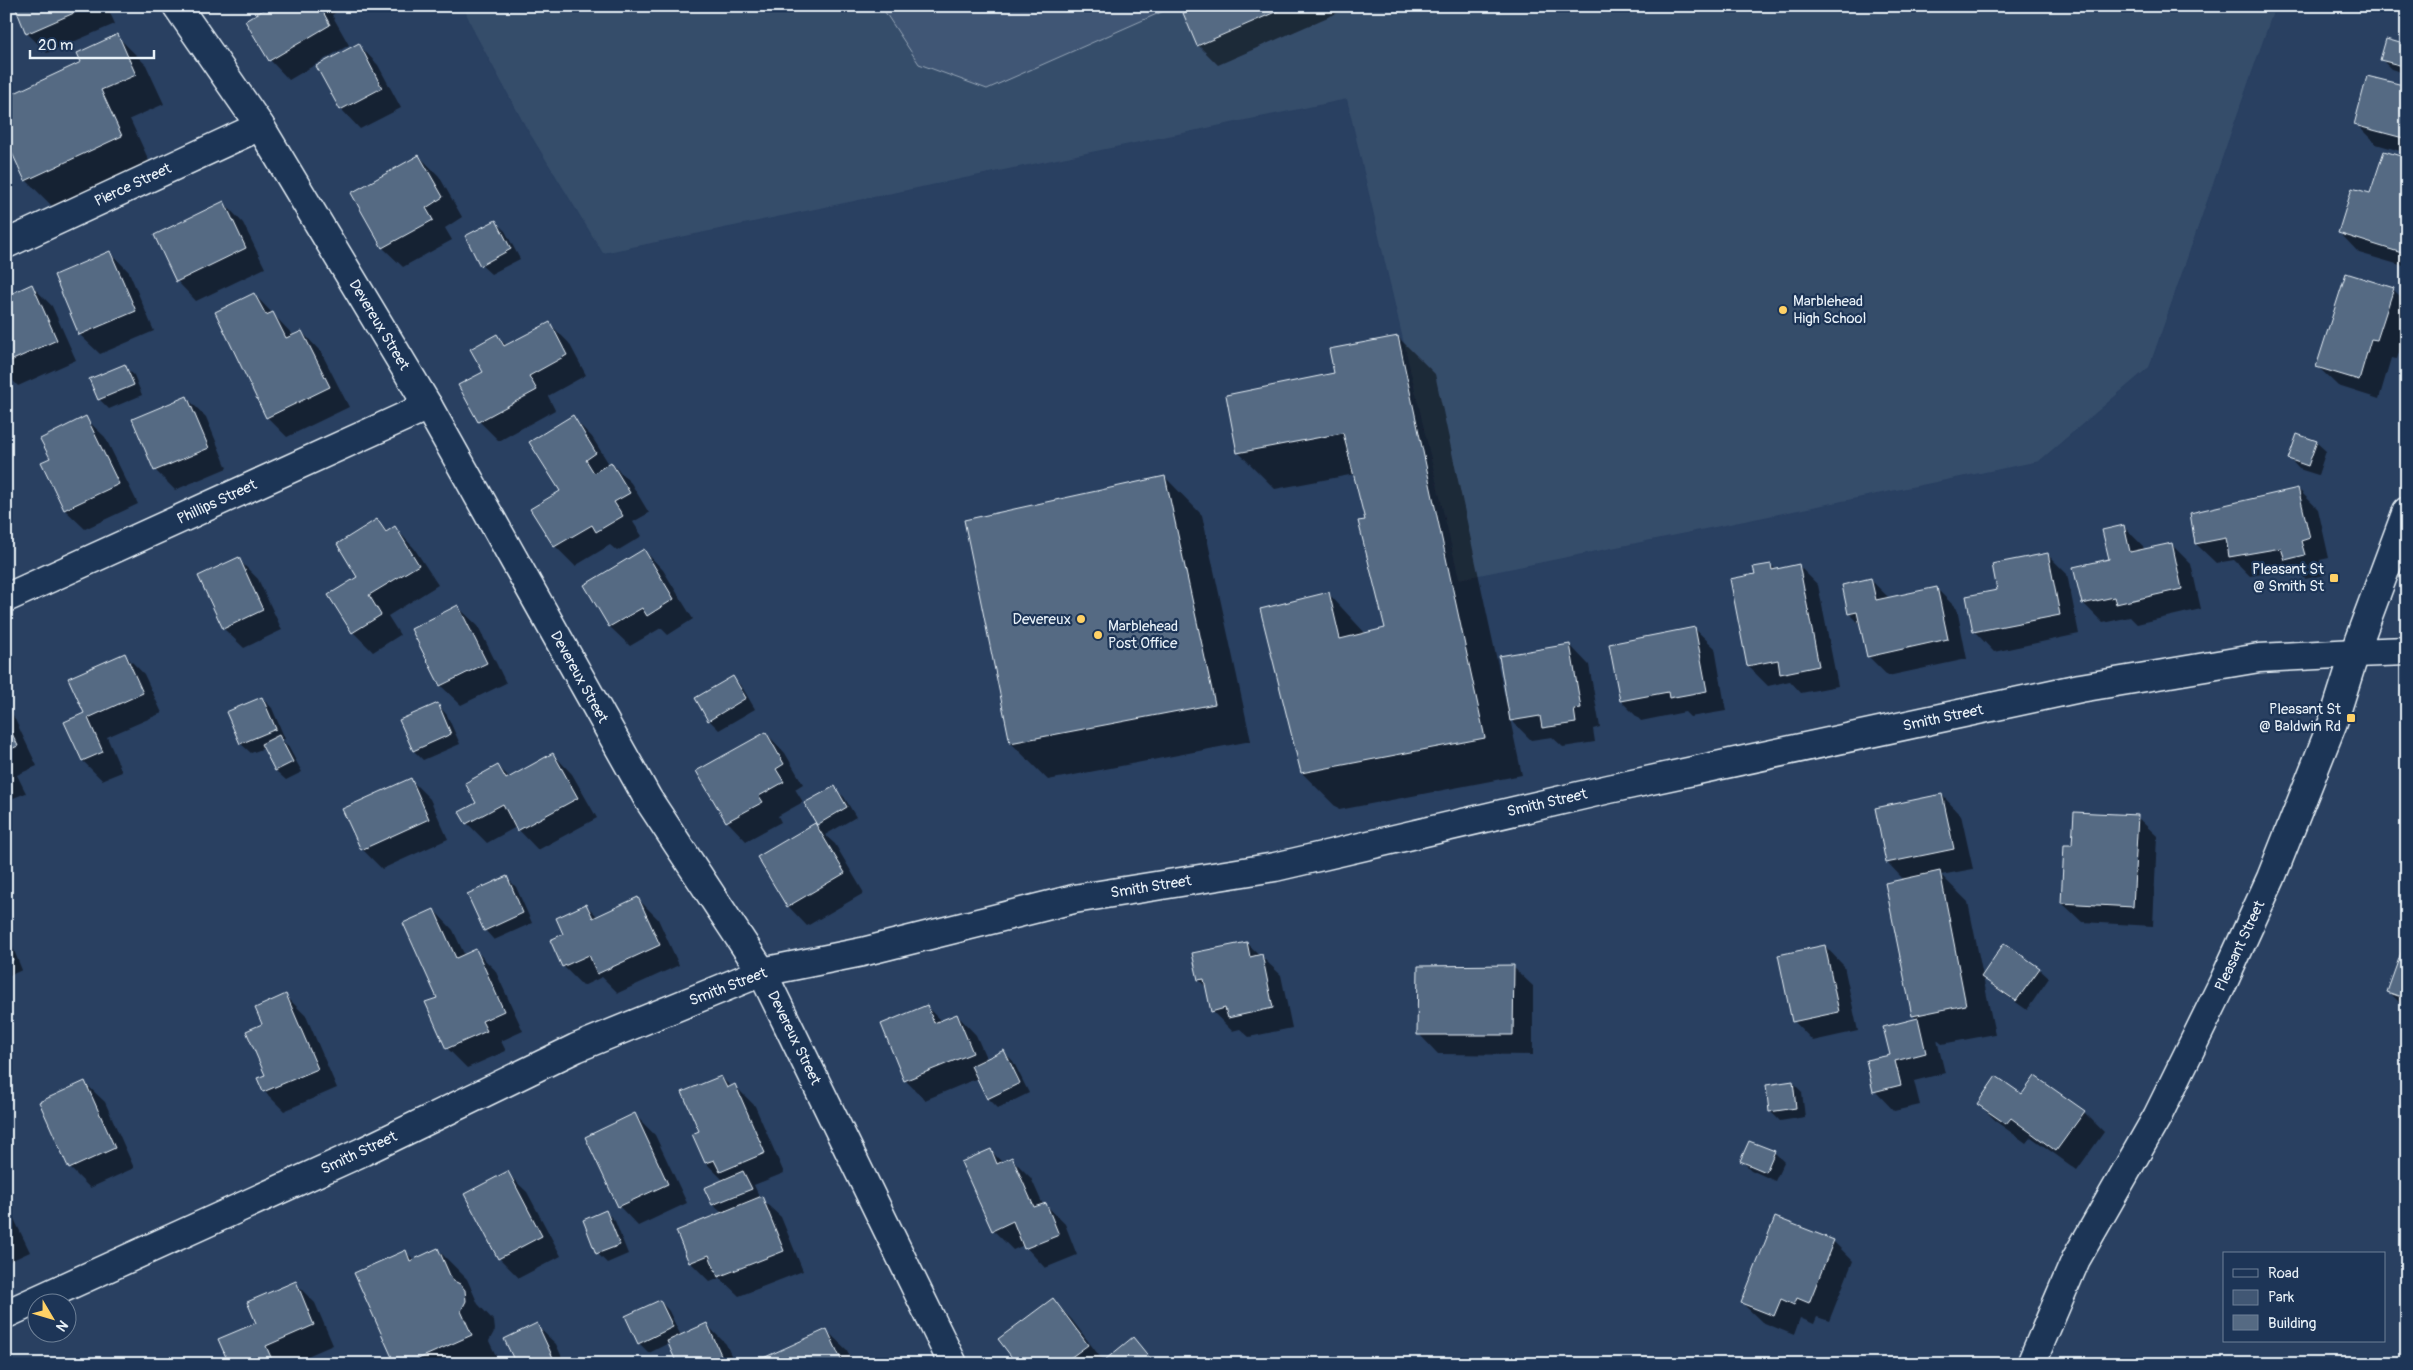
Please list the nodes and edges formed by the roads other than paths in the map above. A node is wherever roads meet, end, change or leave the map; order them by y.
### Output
1 (177, 6) edge
2 (260, 126) junction
3 (6, 244) edge
4 (428, 406) junction
5 (2407, 510) edge
6 (6, 598) edge
7 (2407, 651) edge
8 (2355, 653) junction
9 (762, 972) junction
10 (6, 1314) edge
11 (953, 1364) edge
12 (2031, 1364) edge

1 - 2 street, Devereux Street
2 - 3 street, Pierce Street
2 - 4 street, Devereux Street
4 - 6 street, Phillips Street
4 - 9 street, Devereux Street
5 - 8 street, Pleasant Street
7 - 8 street, Smith Street
8 - 9 street, Smith Street
8 - 12 street, Pleasant Street
9 - 10 street, Smith Street
9 - 11 street, Devereux Street

